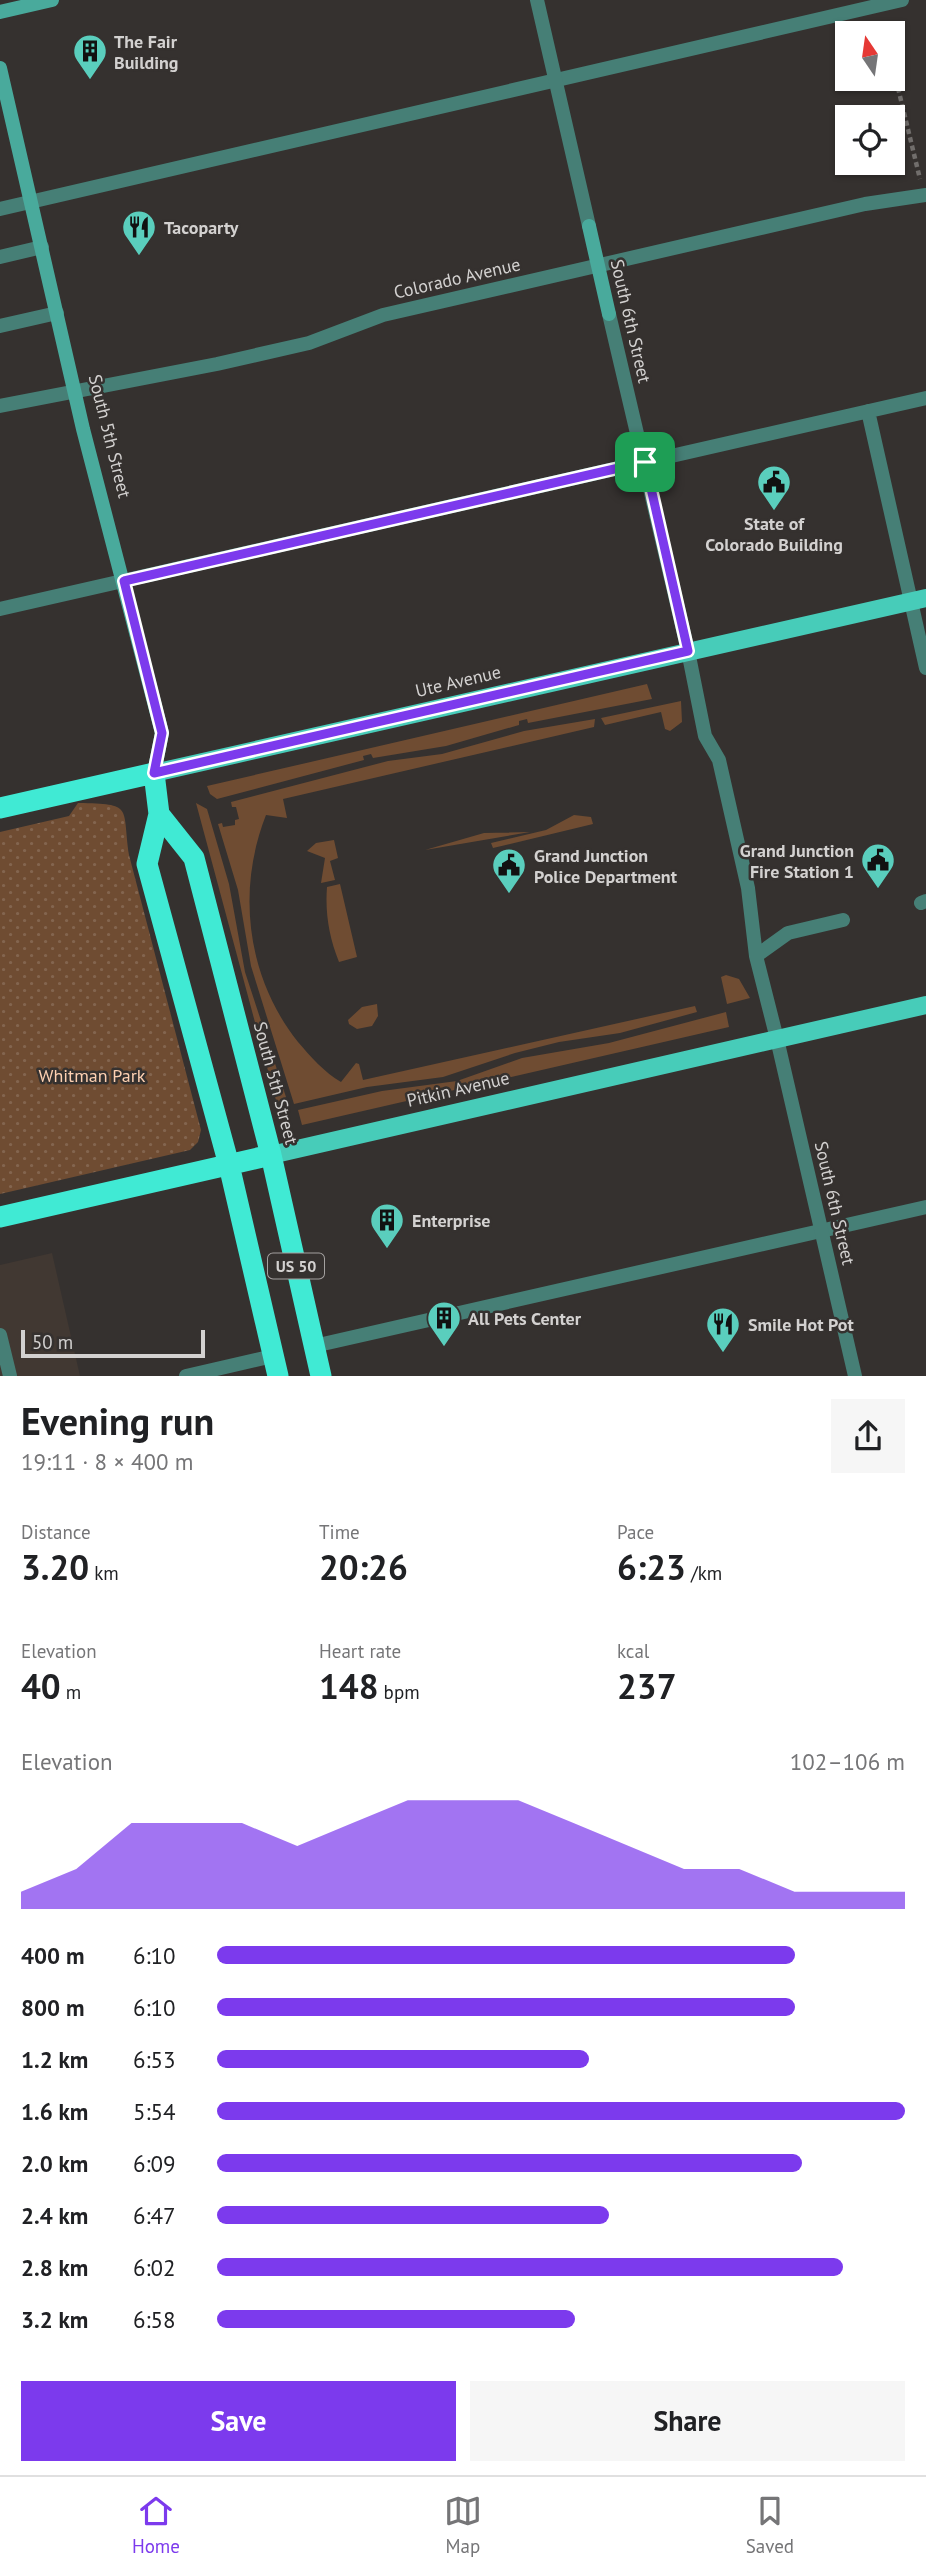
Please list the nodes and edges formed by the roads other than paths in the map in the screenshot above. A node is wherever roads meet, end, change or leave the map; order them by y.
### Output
1 (51, 0) edge
2 (537, 0) edge
3 (902, 0) edge
4 (0, 12) edge
5 (0, 68) edge
6 (556, 80) junction
7 (925, 195) edge
8 (31, 202) junction
9 (0, 209) edge
10 (589, 226) joint
11 (41, 247) junction
12 (0, 257) edge
13 (598, 265) junction
14 (57, 313) junction
15 (609, 314) joint
16 (0, 326) edge
17 (75, 390) junction
18 (926, 398) edge
19 (0, 405) edge
20 (868, 411) junction
21 (645, 462) junction
22 (124, 581) junction
23 (918, 600) edge
24 (0, 609) edge
25 (688, 651) junction
26 (926, 668) edge
27 (154, 773) junction
28 (0, 808) edge
29 (159, 814) junction
30 (843, 920) dead end
31 (756, 956) junction
32 (926, 1005) edge
33 (778, 1039) junction
34 (271, 1156) junction
35 (229, 1165) junction
36 (926, 1207) edge
37 (0, 1217) edge
38 (822, 1231) junction
39 (0, 1335) edge
40 (314, 1346) junction
41 (276, 1366) edge
42 (10, 1376) edge
43 (186, 1376) edge
44 (321, 1376) edge
45 (855, 1376) edge

1 - 4 main road
2 - 6 street, South 6th Street
3 - 6 street
5 - 8 main road, South 5th Street
6 - 8 street
6 - 10 street, South 6th Street
7 - 13 street, Colorado Avenue
8 - 9 street
8 - 11 main road, South 5th Street
10 - 13 main road, South 6th Street
11 - 12 street
11 - 14 main road, South 5th Street
13 - 15 main road, South 6th Street
13 - 17 street, Colorado Avenue
14 - 16 street
14 - 17 main road, South 5th Street
15 - 21 street, South 6th Street
17 - 19 street, Colorado Avenue
17 - 22 main road, South 5th Street
18 - 20 street
20 - 21 street
20 - 23 street
21 - 22 street
21 - 25 street, South 6th Street
22 - 24 street
22 - 27 main road, South 5th Street
23 - 25 main road, Ute Avenue
23 - 26 street
25 - 27 main road, Ute Avenue
25 - 31 street, South 6th Street
27 - 28 highway, Ute Avenue
27 - 29 highway, South 5th Street / US 50
29 - 34 highway, South 5th Street / US 50
29 - 35 highway, South 5th Street / US 50
30 - 31 street
31 - 33 street, South 6th Street
32 - 33 main road, Pitkin Avenue
33 - 34 main road, Pitkin Avenue
33 - 38 street, South 6th Street
34 - 35 highway, Pitkin Avenue
34 - 40 highway, South 5th Street / US 50
35 - 37 highway, Pitkin Avenue
35 - 41 highway, South 5th Street / US 50
36 - 38 street
38 - 40 street
38 - 45 street, South 6th Street
39 - 42 street
40 - 44 highway, South 5th Street / US 50
41 - 43 street

